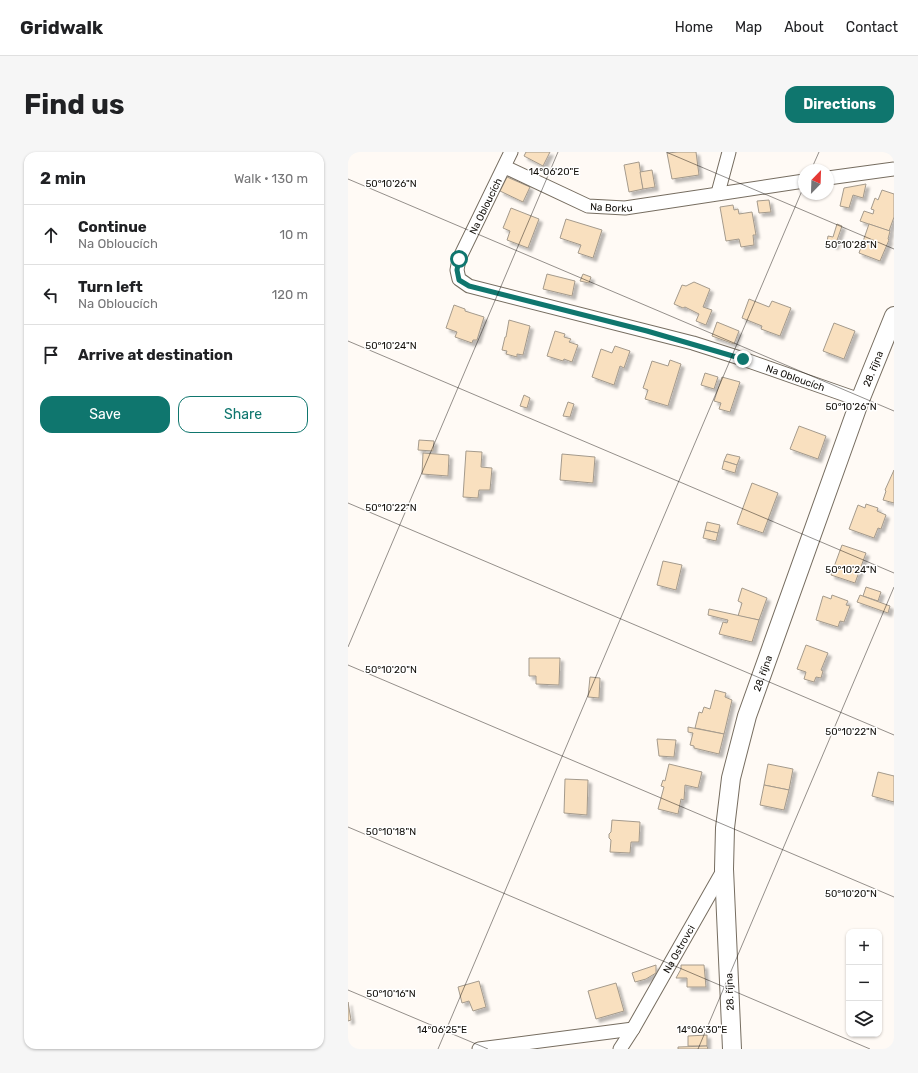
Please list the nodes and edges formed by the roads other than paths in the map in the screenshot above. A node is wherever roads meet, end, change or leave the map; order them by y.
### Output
1 (511, 152) edge
2 (729, 152) edge
3 (504, 167) junction
4 (894, 169) edge
5 (834, 177) edge
6 (798, 182) edge
7 (718, 193) junction
8 (894, 316) edge
9 (860, 400) junction
10 (724, 869) junction
11 (633, 1029) junction
12 (479, 1049) edge
13 (620, 1049) edge
14 (732, 1049) edge

1 - 3 street
2 - 7 street
3 - 7 street, Na Borku
3 - 9 street, Na Obloucích
4 - 5 street
6 - 7 street, Na Borku
8 - 9 main road, 28. října
9 - 10 main road, 28. října
10 - 11 street, Na Ostrovci
10 - 14 main road, 28. října
11 - 12 street
11 - 13 street, Na Ostrovci

